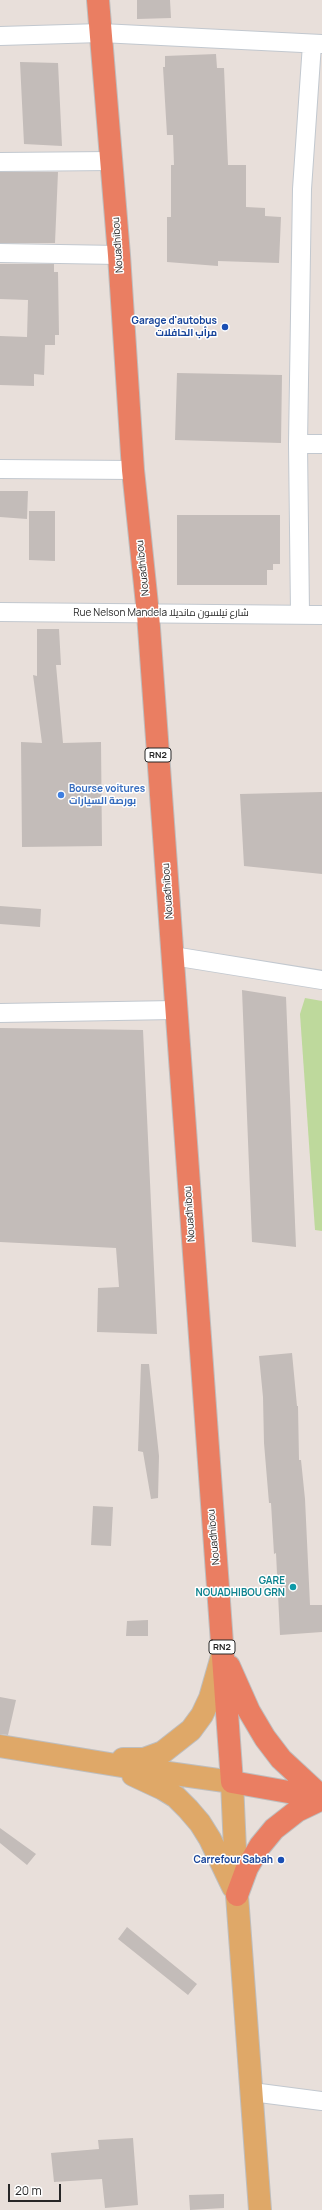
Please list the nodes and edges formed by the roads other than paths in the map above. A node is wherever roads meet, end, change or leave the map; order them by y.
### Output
1 (98, 0) edge
2 (101, 33) junction
3 (0, 36) edge
4 (317, 44) edge
5 (111, 161) junction
6 (0, 162) edge
7 (0, 253) edge
8 (119, 255) junction
9 (298, 444) junction
10 (322, 444) edge
11 (0, 469) edge
12 (133, 470) junction
13 (0, 612) edge
14 (148, 614) junction
15 (300, 614) junction
16 (322, 615) edge
17 (173, 956) junction
18 (322, 980) edge
19 (175, 1010) junction
20 (0, 1013) edge
21 (222, 1653) junction
22 (0, 1746) edge
23 (80, 1759) junction
24 (232, 1782) junction
25 (322, 1798) edge
26 (237, 1895) junction
27 (252, 2092) junction
28 (322, 2102) edge
29 (260, 2210) edge

1 - 2 highway, Nouadhibou / RN2
2 - 3 street
2 - 4 street
2 - 5 highway, Nouadhibou / RN2
4 - 9 street
5 - 6 street
5 - 8 highway, Nouadhibou / RN2
7 - 8 street
8 - 12 highway, Nouadhibou / RN2
9 - 10 street
9 - 15 street
11 - 12 street
12 - 14 highway, Nouadhibou / RN2
13 - 14 street, Rue Nelson Mandela شارع نيلسون مانديلا
14 - 15 street, Rue Nelson Mandela شارع نيلسون مانديلا
14 - 17 highway, Nouadhibou / RN2
15 - 16 street, Rue Nelson Mandela شارع نيلسون مانديلا
17 - 18 street
17 - 19 highway, Nouadhibou / RN2
19 - 20 street
19 - 21 highway, Nouadhibou / RN2
21 - 23 main road
21 - 24 highway, Nouadhibou / RN2
21 - 25 highway
22 - 23 main road
23 - 24 main road
23 - 26 main road
24 - 25 highway
24 - 26 main road
25 - 26 highway
26 - 27 main road
27 - 28 street
27 - 29 main road

